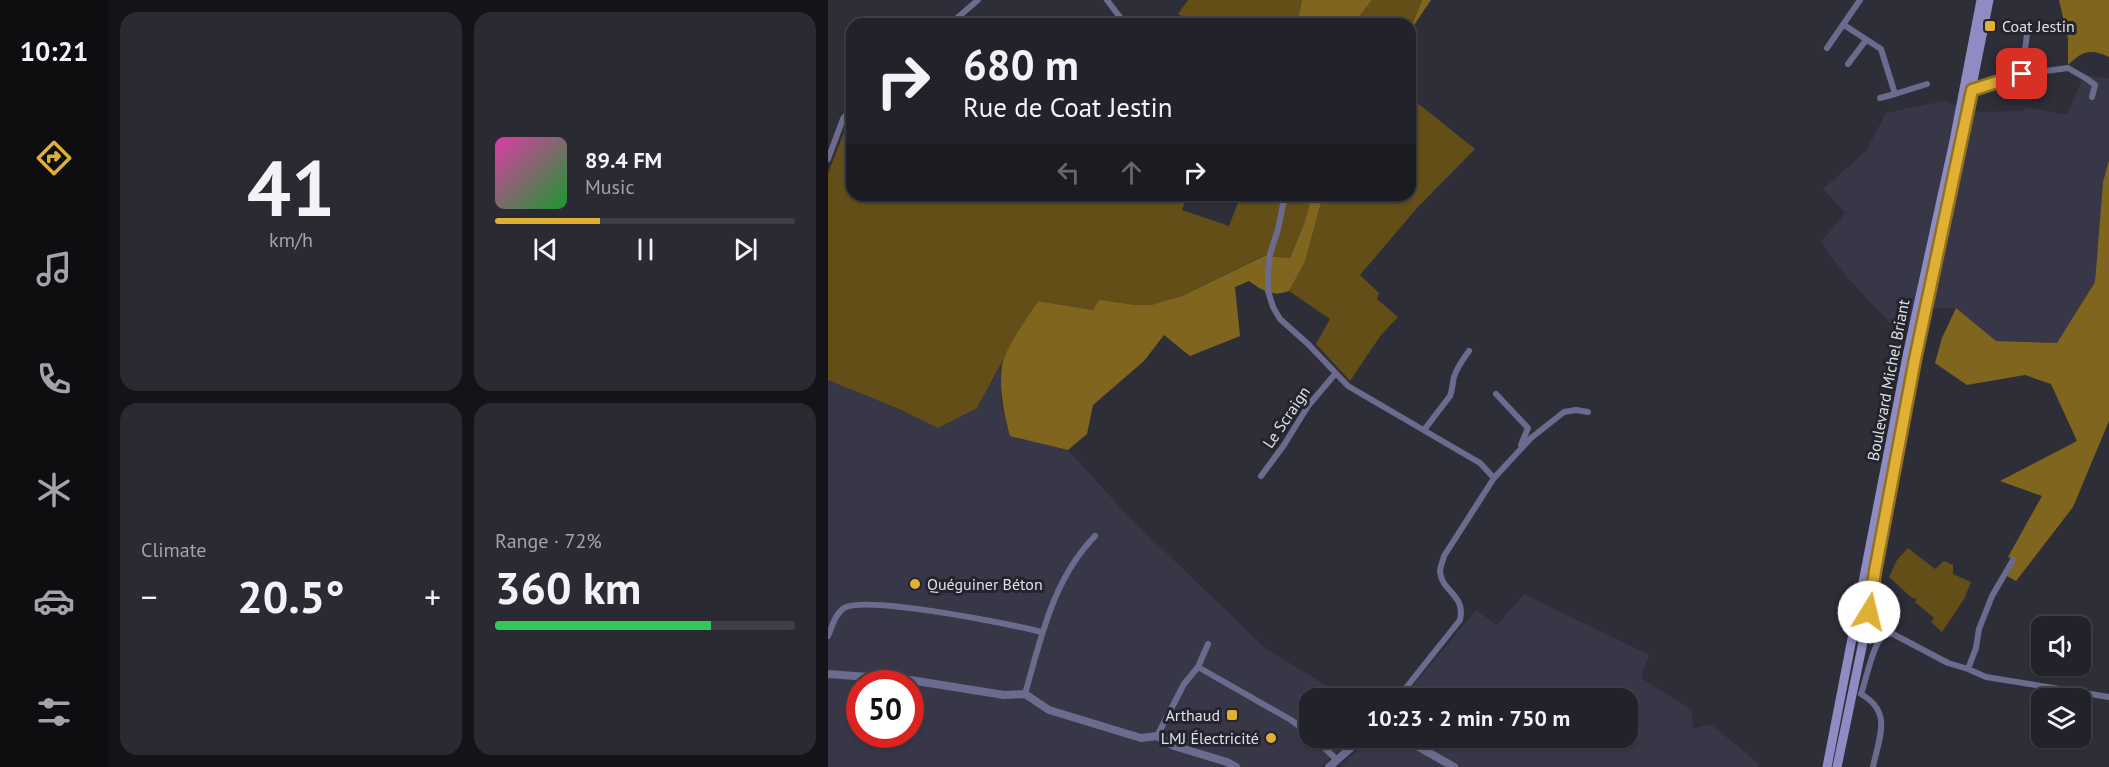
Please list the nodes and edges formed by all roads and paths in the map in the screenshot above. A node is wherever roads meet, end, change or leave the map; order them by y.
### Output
1 (978, 0) edge
2 (1107, 0) edge
3 (1860, 0) edge
4 (1981, 0) edge
5 (1989, 0) edge
6 (957, 18) edge
7 (1120, 18) edge
8 (1844, 25) junction
9 (2027, 34) dead end
10 (1866, 40) junction
11 (1827, 48) dead end
12 (1848, 64) dead end
13 (2022, 74) junction
14 (1927, 84) dead end
15 (1972, 90) junction
16 (1895, 94) junction
17 (2092, 97) dead end
18 (1881, 98) dead end
19 (846, 115) edge
20 (828, 159) edge
21 (1946, 196) junction
22 (1284, 201) edge
23 (1469, 351) dead end
24 (1335, 374) junction
25 (1496, 394) dead end
26 (1588, 412) dead end
27 (1424, 430) junction
28 (1519, 451) junction
29 (1261, 476) dead end
30 (1494, 478) junction
31 (1095, 536) dead end
32 (2013, 560) dead end
33 (1041, 632) junction
34 (828, 636) edge
35 (1208, 644) dead end
36 (1861, 652) junction
37 (1873, 656) junction
38 (1198, 667) junction
39 (1968, 669) junction
40 (828, 674) edge
41 (1845, 676) junction
42 (1406, 688) edge
43 (1025, 694) junction
44 (1857, 694) junction
45 (2109, 697) edge
46 (1299, 725) edge
47 (1157, 736) junction
48 (1324, 748) edge
49 (1351, 748) edge
50 (1421, 748) edge
51 (1337, 760) junction
52 (1236, 767) edge
53 (1329, 767) edge
54 (1454, 767) edge
55 (1827, 767) edge
56 (1837, 767) edge
57 (1873, 767) edge

1 - 6 street
2 - 7 street
3 - 8 street
4 - 21 main road, Boulevard Michel Briant
5 - 15 main road, Boulevard Michel Briant
8 - 10 street
8 - 11 street
9 - 13 street
10 - 12 street
10 - 16 street
13 - 15 street
13 - 17 street
14 - 16 street
15 - 21 main road, Boulevard Michel Briant
16 - 18 street
19 - 20 street
21 - 36 main road, Boulevard Michel Briant
21 - 41 main road, Boulevard Michel Briant
22 - 24 street
23 - 27 street
24 - 27 street
24 - 29 street, Le Scraign
25 - 28 street
26 - 28 street
27 - 30 street
28 - 30 street
30 - 42 street
31 - 33 street
32 - 39 street
33 - 34 street
33 - 43 street
35 - 38 street
36 - 37 street
36 - 44 main road, Boulevard Michel Briant
37 - 39 street
37 - 44 street
38 - 46 street
38 - 47 street
39 - 45 street
40 - 43 street
41 - 44 street
41 - 55 main road, Boulevard Michel Briant
43 - 47 street
44 - 56 main road, Boulevard Michel Briant
44 - 57 street
47 - 52 street
48 - 51 street
49 - 51 street
50 - 54 street
51 - 53 street

